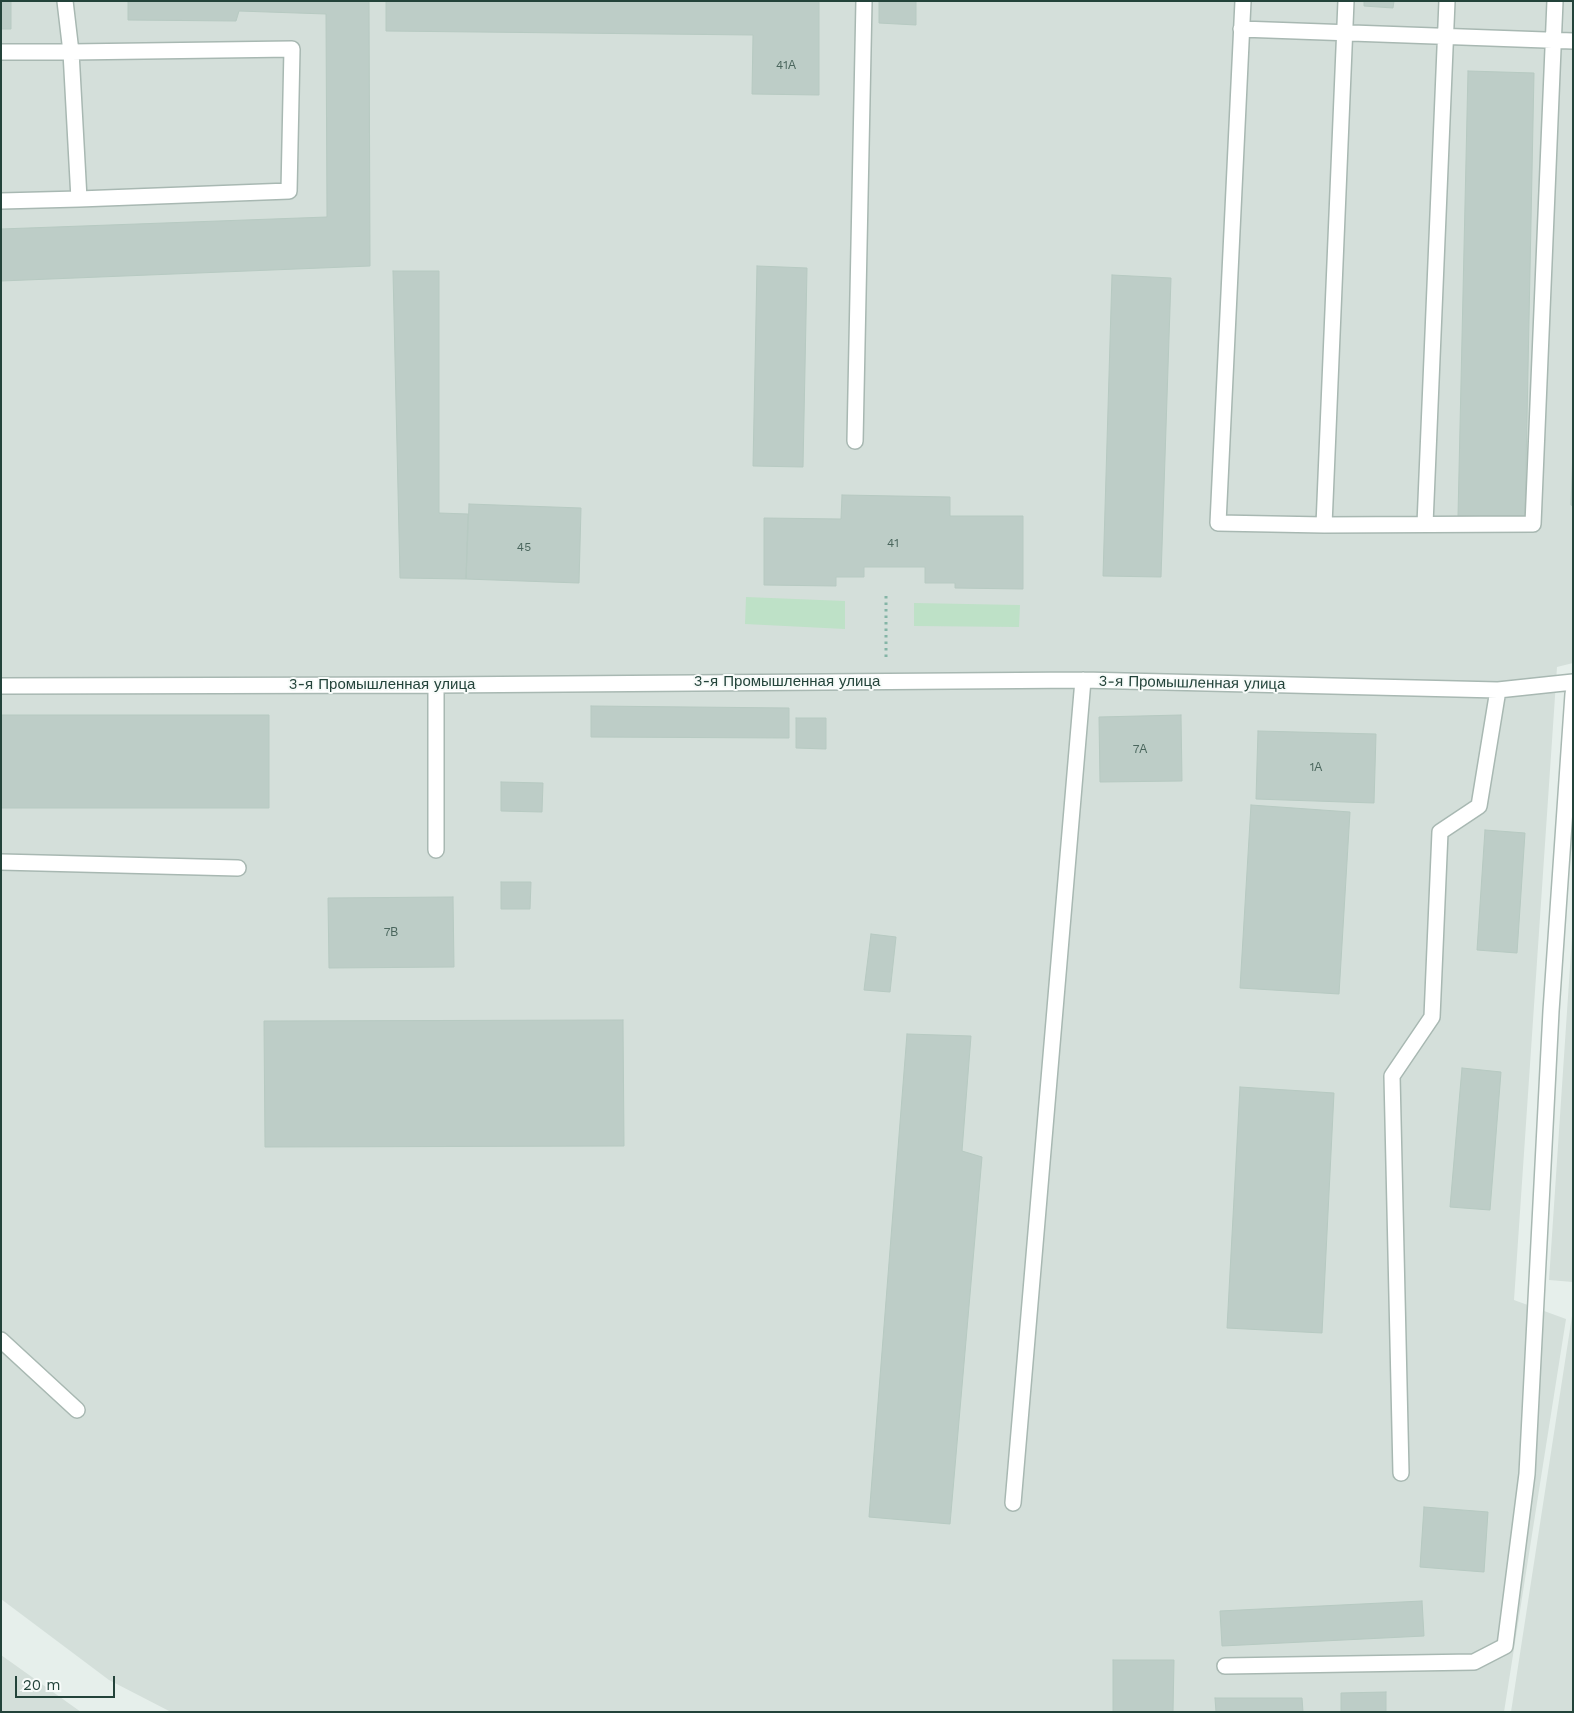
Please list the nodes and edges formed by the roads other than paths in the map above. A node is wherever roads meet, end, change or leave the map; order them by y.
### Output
1 (65, 1) edge
2 (864, 1) edge
3 (1243, 1) edge
4 (1346, 1) edge
5 (1447, 1) edge
6 (1555, 1) edge
7 (1241, 29) junction
8 (1344, 33) junction
9 (1445, 37) junction
10 (1554, 41) junction
11 (1573, 42) edge
12 (1, 52) edge
13 (71, 52) junction
14 (79, 199) junction
15 (1, 201) edge
16 (855, 441) dead end
17 (1324, 524) junction
18 (1425, 524) junction
19 (1083, 680) junction
20 (1573, 682) edge
21 (1, 686) edge
22 (436, 686) junction
23 (1498, 690) junction
24 (1573, 694) edge
25 (436, 850) dead end
26 (1, 862) edge
27 (238, 868) dead end
28 (1, 1340) edge
29 (77, 1410) dead end
30 (1401, 1474) dead end
31 (1013, 1504) dead end
32 (1225, 1666) dead end

1 - 13 street
2 - 16 street
3 - 7 street
4 - 8 street
5 - 9 street
6 - 10 street
7 - 8 street
7 - 17 street
8 - 9 street
8 - 17 street
9 - 10 street
9 - 18 street
10 - 11 street
10 - 18 street
12 - 13 street
13 - 14 street
13 - 14 street
14 - 15 street
17 - 18 street
19 - 22 street, 3-я Промышленная улица
19 - 23 street, 3-я Промышленная улица
19 - 31 street
20 - 23 street, 3-я Промышленная улица
21 - 22 street, 3-я Промышленная улица
22 - 25 street
23 - 30 street
24 - 32 street
26 - 27 street
28 - 29 street

